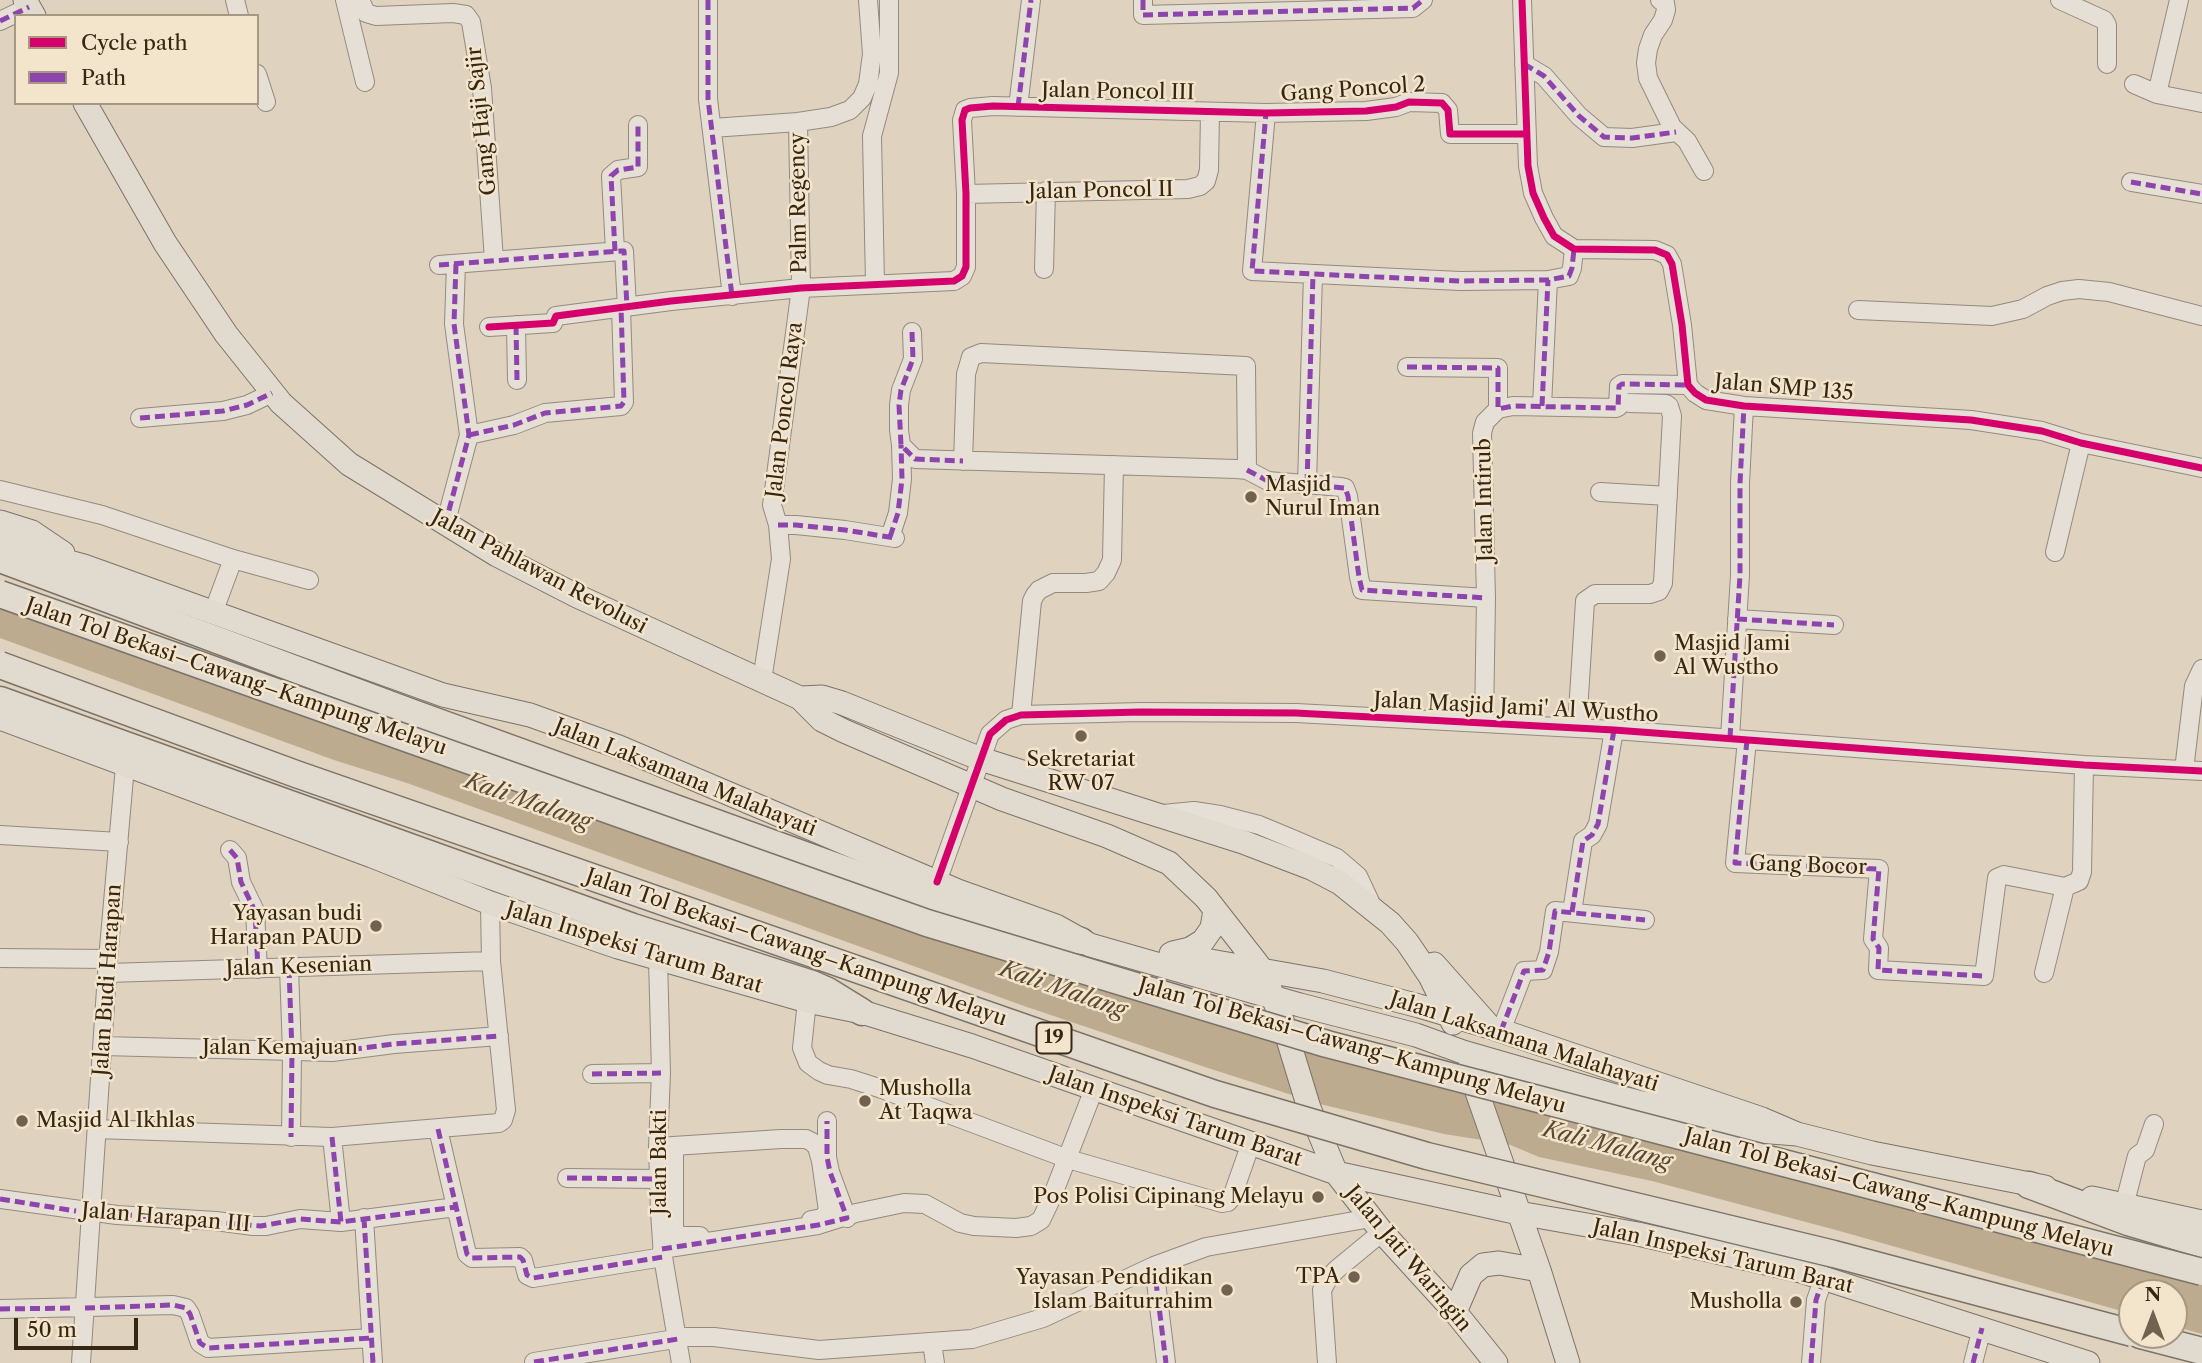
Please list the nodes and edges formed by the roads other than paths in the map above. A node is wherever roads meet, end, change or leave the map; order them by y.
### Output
1 (345, 0) edge
2 (360, 0) edge
3 (708, 0) edge
4 (868, 0) edge
5 (889, 0) edge
6 (1031, 0) edge
7 (1143, 0) edge
8 (1423, 0) edge
9 (1522, 0) edge
10 (1660, 0) edge
11 (2060, 0) edge
12 (2179, 0) edge
13 (1524, 64) junction
14 (2107, 64) dead end
15 (259, 80) edge
16 (365, 82) dead end
17 (2134, 84) dead end
18 (2157, 94) junction
19 (266, 102) dead end
20 (2202, 103) edge
21 (86, 105) edge
22 (1017, 107) junction
23 (1210, 112) junction
24 (1266, 113) junction
25 (798, 121) junction
26 (638, 125) dead end
27 (712, 128) junction
28 (1676, 132) junction
29 (1526, 134) junction
30 (1704, 171) dead end
31 (2131, 182) dead end
32 (1046, 191) junction
33 (966, 194) junction
34 (2202, 194) edge
35 (1574, 249) junction
36 (615, 251) junction
37 (494, 260) junction
38 (1044, 269) dead end
39 (1313, 274) junction
40 (1548, 280) junction
41 (875, 283) junction
42 (801, 288) junction
43 (732, 296) junction
44 (624, 307) junction
45 (1858, 310) dead end
46 (2202, 316) edge
47 (516, 325) junction
48 (489, 327) dead end
49 (912, 332) dead end
50 (1407, 367) dead end
51 (517, 380) dead end
52 (1688, 385) junction
53 (272, 393) junction
54 (1629, 403) dead end
55 (1542, 406) junction
56 (1744, 406) junction
57 (1499, 409) junction
58 (140, 418) dead end
59 (469, 435) junction
60 (2081, 443) junction
61 (901, 445) junction
62 (963, 461) junction
63 (1114, 465) junction
64 (2202, 468) edge
65 (1247, 470) junction
66 (1307, 484) junction
67 (0, 490) edge
68 (1600, 492) dead end
69 (1668, 496) junction
70 (0, 522) edge
71 (445, 524) junction
72 (778, 525) junction
73 (0, 542) edge
74 (2055, 552) dead end
75 (0, 559) edge
76 (233, 559) junction
77 (84, 566) junction
78 (309, 580) dead end
79 (0, 594) edge
80 (1486, 598) junction
81 (213, 613) junction
82 (1737, 619) junction
83 (1834, 625) dead end
84 (0, 665) edge
85 (2202, 668) edge
86 (762, 680) junction
87 (800, 698) junction
88 (0, 700) edge
89 (1021, 715) junction
90 (0, 718) edge
91 (1484, 723) junction
92 (1577, 728) junction
93 (1614, 730) junction
94 (1738, 739) junction
95 (981, 758) junction
96 (2084, 765) junction
97 (125, 766) junction
98 (2193, 771) edge
99 (972, 786) junction
100 (0, 835) edge
101 (119, 842) junction
102 (230, 850) dead end
103 (937, 882) junction
104 (2065, 887) junction
105 (489, 903) junction
106 (1215, 910) junction
107 (1572, 912) junction
108 (1645, 920) dead end
109 (1081, 941) junction
110 (1407, 942) junction
111 (1170, 954) junction
112 (0, 958) edge
113 (658, 959) junction
114 (491, 961) junction
115 (108, 966) junction
116 (289, 968) junction
117 (258, 969) junction
118 (1263, 971) junction
119 (2044, 973) dead end
120 (1273, 997) junction
121 (807, 1001) junction
122 (862, 1012) junction
123 (1451, 1015) junction
124 (1495, 1029) junction
125 (499, 1036) junction
126 (103, 1045) junction
127 (292, 1052) junction
128 (1466, 1060) junction
129 (661, 1073) junction
130 (592, 1074) dead end
131 (1094, 1089) junction
132 (827, 1121) dead end
133 (2154, 1124) dead end
134 (97, 1129) junction
135 (438, 1129) junction
136 (1797, 1134) junction
137 (291, 1137) junction
138 (332, 1137) junction
139 (1251, 1143) junction
140 (666, 1147) junction
141 (1068, 1159) junction
142 (1336, 1173) junction
143 (567, 1178) dead end
144 (658, 1179) junction
145 (2029, 1185) junction
146 (0, 1199) edge
147 (2124, 1206) junction
148 (456, 1207) junction
149 (92, 1212) junction
150 (1519, 1213) junction
151 (364, 1218) junction
152 (847, 1218) junction
153 (341, 1222) junction
154 (2202, 1222) edge
155 (1376, 1225) junction
156 (2202, 1244) edge
157 (663, 1253) junction
158 (1153, 1266) junction
159 (1539, 1270) junction
160 (2202, 1272) edge
161 (1824, 1277) junction
162 (85, 1308) junction
163 (0, 1309) edge
164 (1455, 1312) junction
165 (1982, 1328) junction
166 (2118, 1329) edge
167 (371, 1338) junction
168 (678, 1339) junction
169 (932, 1343) junction
170 (534, 1362) edge
171 (81, 1363) edge
172 (373, 1363) edge
173 (681, 1363) edge
174 (935, 1363) edge
175 (1166, 1363) edge
176 (1327, 1363) edge
177 (1496, 1363) edge
178 (1568, 1363) edge
179 (1811, 1363) edge
180 (1973, 1363) edge
181 (2088, 1363) edge

1 - 16 street
2 - 37 street, Gang Haji Sajir
3 - 27 street
4 - 25 street, Palm Regency
5 - 41 street
6 - 22 street
7 - 8 street
9 - 13 street
10 - 28 street
11 - 14 street
12 - 18 street
13 - 28 street
13 - 29 street
15 - 19 street
17 - 18 street
18 - 20 street
21 - 53 main road, Jalan Pahlawan Revolusi
22 - 23 street, Jalan Poncol III
22 - 33 street, Jalan Poncol III
23 - 24 street, Jalan Poncol III
23 - 32 street, Jalan Poncol II
24 - 29 street, Gang Poncol 2
24 - 39 street
25 - 27 street
25 - 42 street, Palm Regency
26 - 36 street
27 - 43 street
28 - 30 street
29 - 35 street
31 - 34 street
32 - 33 street, Jalan Poncol II
32 - 38 street
33 - 41 street
35 - 40 street
35 - 52 street, Jalan SMP 135
36 - 37 street
36 - 44 street
37 - 59 street
39 - 40 street
39 - 66 street
40 - 55 street
41 - 42 street
42 - 43 street
42 - 72 street, Jalan Poncol Raya
43 - 44 street
44 - 47 street
44 - 59 street
45 - 46 street
47 - 48 street
47 - 51 street
49 - 61 street
50 - 57 street
52 - 55 street, Jalan Intirub
52 - 56 street, Jalan SMP 135
53 - 58 street
53 - 71 main road, Jalan Pahlawan Revolusi
54 - 69 street
55 - 57 street, Jalan Intirub
56 - 60 street, Jalan SMP 135
56 - 82 street
57 - 80 street, Jalan Intirub
59 - 71 street
60 - 64 street, Jalan SMP 135
60 - 74 street
61 - 62 street
61 - 72 street
62 - 63 street
62 - 65 street
63 - 65 street
63 - 89 street
65 - 66 street
66 - 80 street
67 - 76 street
68 - 69 street
69 - 92 street
70 - 77 main road, Jalan Laksamana Malahayati
71 - 86 main road, Jalan Pahlawan Revolusi
72 - 86 street, Jalan Poncol Raya
73 - 77 main road, Jalan Laksamana Malahayati
75 - 109 highway
76 - 78 street
76 - 81 street
77 - 81 main road, Jalan Laksamana Malahayati
79 - 160 highway, Jalan Tol Bekasi–Cawang–Kampung Melayu, bridge
80 - 91 street, Jalan Intirub
81 - 103 main road, Jalan Laksamana Malahayati
82 - 83 street
82 - 94 street
84 - 166 highway, Jalan Tol Bekasi–Cawang–Kampung Melayu / 19, bridge
85 - 98 street
86 - 87 main road, Jalan Pahlawan Revolusi
87 - 95 main road, Jalan Pahlawan Revolusi
87 - 99 main road, Jalan Pahlawan Revolusi
88 - 122 highway
89 - 91 street, Jalan Masjid Jami' Al Wustho
89 - 95 street, Jalan Masjid Jami' Al Wustho
90 - 97 main road, Jalan Inspeksi Tarum Barat
91 - 92 street, Jalan Masjid Jami' Al Wustho
92 - 93 street, Jalan Masjid Jami' Al Wustho
93 - 94 street, Jalan Masjid Jami' Al Wustho
93 - 107 street
94 - 96 street, Jalan Masjid Jami' Al Wustho
94 - 104 street, Gang Bocor
95 - 99 street, Jalan Masjid Jami' Al Wustho
95 - 110 main road
96 - 98 street, Jalan Masjid Jami' Al Wustho
96 - 104 street
97 - 101 street, Jalan Budi Harapan
97 - 105 main road, Jalan Inspeksi Tarum Barat
99 - 103 street, Jalan Masjid Jami' Al Wustho
99 - 106 main road, Jalan Jati Waringin
100 - 101 street
101 - 115 street, Jalan Budi Harapan
102 - 117 street
103 - 109 main road, Jalan Laksamana Malahayati
104 - 119 street
105 - 113 main road, Jalan Inspeksi Tarum Barat
105 - 114 street
106 - 111 main road
106 - 118 main road, Jalan Jati Waringin
107 - 108 street
107 - 124 street
109 - 111 main road, Jalan Laksamana Malahayati
109 - 120 main road, Jalan Laksamana Malahayati
110 - 123 main road
110 - 124 main road
111 - 118 main road, Jalan Laksamana Malahayati
112 - 115 street, Jalan Kesenian
113 - 121 main road, Jalan Inspeksi Tarum Barat
113 - 129 street, Jalan Bakti
114 - 116 street, Jalan Kesenian
114 - 125 street
115 - 117 street, Jalan Kesenian
115 - 126 street, Jalan Budi Harapan
116 - 117 street, Jalan Kesenian
116 - 127 street
118 - 120 main road, Jalan Jati Waringin
118 - 123 main road, Jalan Laksamana Malahayati
120 - 128 main road, Jalan Laksamana Malahayati
120 - 142 main road, Jalan Jati Waringin
121 - 122 main road, Jalan Inspeksi Tarum Barat
121 - 141 street
122 - 131 main road, Jalan Inspeksi Tarum Barat
123 - 124 main road, Jalan Laksamana Malahayati
123 - 128 main road
124 - 136 main road, Jalan Laksamana Malahayati
125 - 127 street, Jalan Kemajuan
125 - 135 street
126 - 127 street, Jalan Kemajuan
126 - 134 street, Jalan Budi Harapan
127 - 137 street
128 - 136 main road, Jalan Laksamana Malahayati
128 - 150 main road
129 - 130 street
129 - 140 street, Jalan Bakti
131 - 139 main road, Jalan Inspeksi Tarum Barat
131 - 141 street
132 - 152 street
133 - 147 street
134 - 137 street
134 - 149 street, Jalan Budi Harapan
135 - 138 street
135 - 148 street
136 - 145 main road, Jalan Laksamana Malahayati
137 - 138 street
138 - 153 street
139 - 141 street
139 - 142 main road, Jalan Inspeksi Tarum Barat
140 - 140 street
140 - 144 street, Jalan Bakti
141 - 152 street
142 - 150 main road, Jalan Inspeksi Tarum Barat
142 - 155 main road, Jalan Jati Waringin
143 - 144 street
144 - 157 street, Jalan Bakti
145 - 147 main road, Jalan Laksamana Malahayati
145 - 156 highway
146 - 149 street, Jalan Harapan III
147 - 154 main road, Jalan Laksamana Malahayati
148 - 151 street, Jalan Harapan III
148 - 157 street
149 - 153 street, Jalan Harapan III
149 - 162 street, Jalan Budi Harapan
150 - 159 main road
150 - 161 main road, Jalan Inspeksi Tarum Barat
151 - 153 street, Jalan Harapan III
151 - 167 street
152 - 157 street
155 - 158 street
155 - 164 main road, Jalan Jati Waringin
155 - 176 street
157 - 168 street, Jalan Bakti
158 - 169 street
158 - 175 street
159 - 164 main road
159 - 178 main road
161 - 165 main road, Jalan Inspeksi Tarum Barat
161 - 179 street
162 - 163 street
162 - 167 street
162 - 171 street, Jalan Budi Harapan
164 - 177 main road, Jalan Jati Waringin
165 - 180 street
165 - 181 main road, Jalan Inspeksi Tarum Barat
167 - 172 street
168 - 169 street
168 - 170 street
168 - 173 street, Jalan Bakti
169 - 174 street

